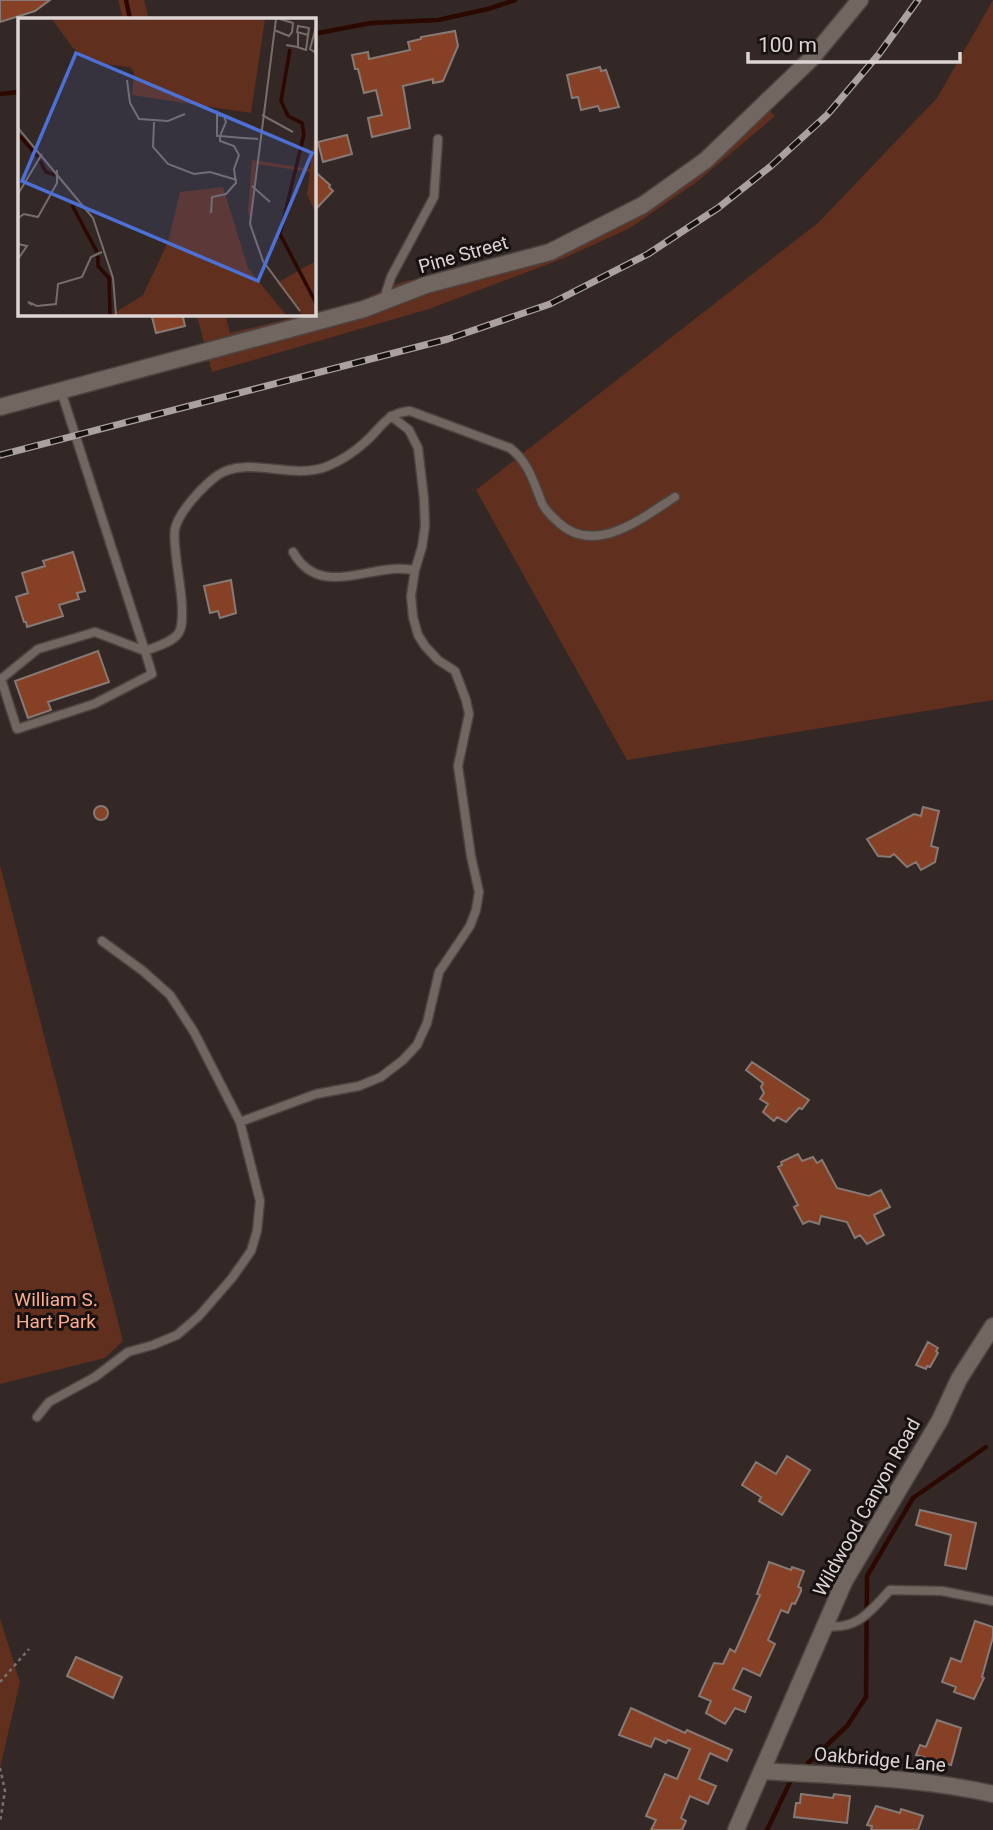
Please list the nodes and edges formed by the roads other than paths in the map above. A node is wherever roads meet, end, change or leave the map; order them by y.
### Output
1 (860, 0) edge
2 (438, 139) dead end
3 (383, 302) junction
4 (61, 391) junction
5 (0, 407) edge
6 (391, 416) junction
7 (675, 497) dead end
8 (293, 551) dead end
9 (415, 569) junction
10 (145, 651) junction
11 (102, 941) dead end
12 (240, 1122) junction
13 (993, 1326) edge
14 (37, 1417) dead end
15 (993, 1601) edge
16 (825, 1626) junction
17 (762, 1771) junction
18 (993, 1794) edge
19 (736, 1830) edge

1 - 3 street, Pine Street
2 - 3 lane
3 - 4 street, Pine Street
4 - 5 street, Pine Street
4 - 10 lane
6 - 7 lane
6 - 9 lane
6 - 10 lane
8 - 9 lane
9 - 12 lane
10 - 10 lane
11 - 12 lane
12 - 14 lane
13 - 16 street, Wildwood Canyon Road
15 - 16 lane
16 - 17 street, Wildwood Canyon Road
17 - 18 street, Oakbridge Lane
17 - 19 street, Wildwood Canyon Road

